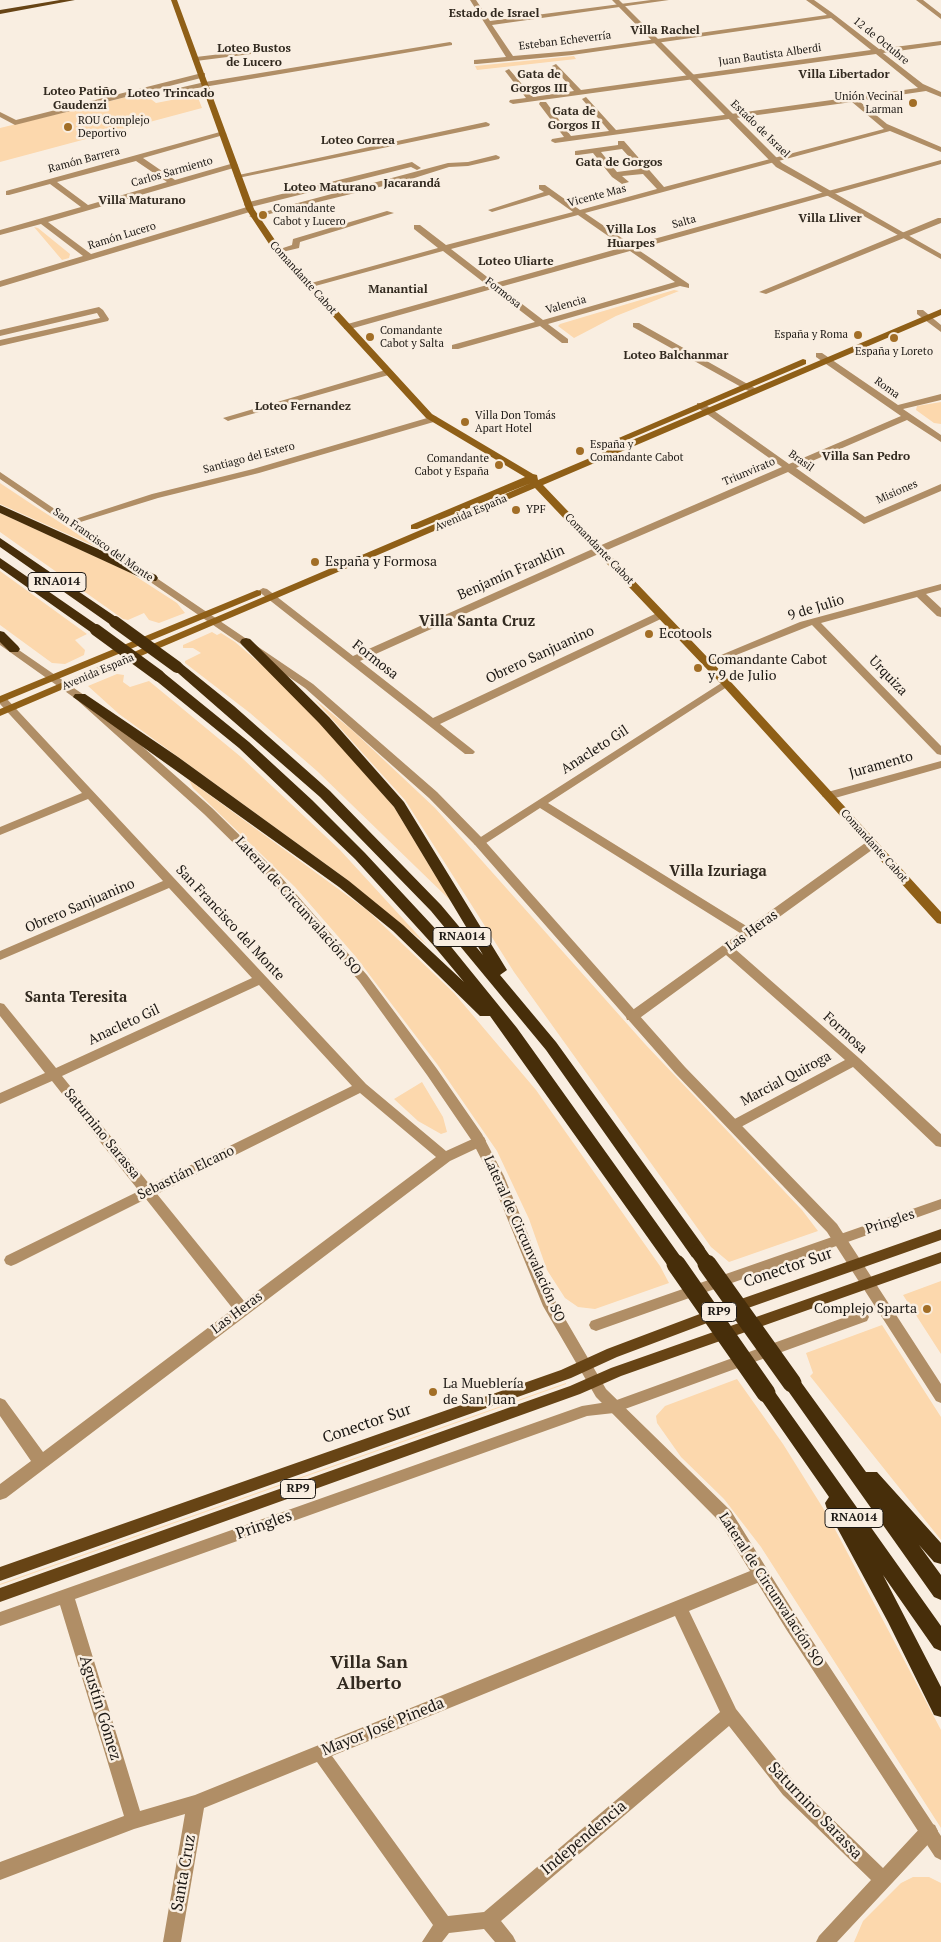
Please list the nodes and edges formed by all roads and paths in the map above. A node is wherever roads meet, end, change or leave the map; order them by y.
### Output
1 (39, 0) edge
2 (72, 0) edge
3 (174, 0) edge
4 (473, 0) edge
5 (615, 0) edge
6 (666, 0) edge
7 (809, 0) edge
8 (919, 0) edge
9 (621, 6) junction
10 (0, 7) edge
11 (0, 12) edge
12 (833, 16) junction
13 (941, 17) edge
14 (488, 23) junction
15 (654, 41) junction
16 (941, 43) edge
17 (450, 44) dead end
18 (288, 48) dead end
19 (877, 52) junction
20 (196, 59) junction
21 (512, 59) junction
22 (477, 62) dead end
23 (556, 66) dead end
24 (509, 71) dead end
25 (202, 75) junction
26 (692, 78) junction
27 (205, 84) junction
28 (926, 89) junction
29 (156, 93) dead end
30 (941, 95) edge
31 (583, 96) junction
32 (853, 99) junction
33 (531, 100) junction
34 (513, 102) dead end
35 (543, 104) dead end
36 (0, 114) edge
37 (731, 117) junction
38 (486, 124) dead end
39 (891, 129) junction
40 (223, 134) junction
41 (614, 134) junction
42 (569, 139) junction
43 (555, 141) dead end
44 (595, 150) junction
45 (941, 150) edge
46 (578, 153) dead end
47 (496, 157) dead end
48 (137, 158) junction
49 (774, 160) junction
50 (941, 162) edge
51 (234, 166) junction
52 (417, 168) dead end
53 (645, 171) junction
54 (615, 175) junction
55 (238, 176) junction
56 (51, 181) junction
57 (625, 182) dead end
58 (174, 183) junction
59 (662, 190) junction
60 (9, 193) dead end
61 (829, 193) junction
62 (87, 208) junction
63 (250, 210) junction
64 (492, 210) dead end
65 (579, 212) junction
66 (390, 213) dead end
67 (941, 220) edge
68 (42, 221) junction
69 (417, 227) dead end
70 (0, 233) edge
71 (904, 236) junction
72 (445, 248) junction
73 (631, 248) junction
74 (278, 251) junction
75 (89, 257) junction
76 (941, 257) edge
77 (0, 284) edge
78 (308, 285) junction
79 (494, 286) junction
80 (763, 292) dead end
81 (941, 304) edge
82 (941, 312) edge
83 (924, 315) junction
84 (542, 323) junction
85 (636, 325) dead end
86 (347, 327) junction
87 (941, 330) edge
88 (0, 333) edge
89 (565, 341) dead end
90 (0, 344) edge
91 (454, 347) dead end
92 (823, 358) junction
93 (389, 372) junction
94 (746, 386) junction
95 (755, 391) junction
96 (941, 397) edge
97 (700, 405) junction
98 (896, 408) junction
99 (708, 412) junction
100 (908, 416) junction
101 (228, 418) dead end
102 (434, 419) junction
103 (941, 427) edge
104 (928, 430) junction
105 (941, 439) edge
106 (789, 468) junction
107 (0, 475) edge
108 (534, 481) junction
109 (941, 487) edge
110 (0, 509) edge
111 (864, 521) joint
112 (71, 522) junction
113 (0, 542) edge
114 (600, 550) junction
115 (0, 562) edge
116 (152, 578) junction
117 (939, 587) edge
118 (919, 593) junction
119 (266, 594) junction
120 (941, 614) edge
121 (661, 615) junction
122 (211, 617) junction
123 (814, 621) junction
124 (0, 635) edge
125 (0, 640) edge
126 (246, 642) junction
127 (14, 649) junction
128 (352, 661) junction
129 (707, 663) junction
130 (54, 678) junction
131 (726, 683) junction
132 (65, 686) junction
133 (80, 698) junction
134 (3, 705) edge
135 (432, 723) junction
136 (469, 752) dead end
137 (941, 752) edge
138 (941, 764) edge
139 (90, 794) junction
140 (828, 796) junction
141 (540, 803) junction
142 (0, 831) edge
143 (479, 842) junction
144 (872, 844) junction
145 (172, 882) junction
146 (941, 920) edge
147 (748, 933) junction
148 (727, 948) junction
149 (0, 956) edge
150 (261, 979) junction
151 (517, 1002) junction
152 (0, 1007) edge
153 (632, 1017) junction
154 (854, 1061) junction
155 (534, 1062) junction
156 (54, 1074) junction
157 (361, 1087) junction
158 (0, 1099) edge
159 (734, 1125) junction
160 (479, 1141) junction
161 (941, 1142) edge
162 (445, 1157) junction
163 (148, 1192) junction
164 (941, 1204) edge
165 (941, 1234) edge
166 (840, 1240) junction
167 (941, 1257) edge
168 (12, 1260) dead end
169 (855, 1264) junction
170 (868, 1283) junction
171 (242, 1309) junction
172 (862, 1317) dead end
173 (596, 1325) dead end
174 (585, 1365) junction
175 (594, 1382) junction
176 (941, 1398) edge
177 (0, 1404) edge
178 (614, 1407) junction
179 (824, 1428) junction
180 (802, 1445) junction
181 (41, 1462) junction
182 (0, 1493) edge
183 (941, 1556) edge
184 (0, 1574) edge
185 (762, 1574) junction
186 (941, 1592) edge
187 (0, 1595) edge
188 (66, 1596) junction
189 (679, 1607) junction
190 (0, 1619) edge
191 (941, 1642) edge
192 (941, 1708) edge
193 (730, 1714) junction
194 (320, 1753) junction
195 (196, 1804) junction
196 (134, 1821) junction
197 (928, 1832) junction
198 (941, 1850) edge
199 (0, 1871) edge
200 (883, 1880) junction
201 (488, 1920) junction
202 (444, 1926) junction
203 (172, 1942) edge
204 (431, 1942) edge
205 (507, 1942) edge
206 (825, 1942) edge

1 - 10 main road
2 - 11 main road
3 - 20 main road, Comandante Cabot
4 - 14 street
5 - 9 street, Estado de Israel
6 - 9 street
7 - 12 street, 12 de Octubre
8 - 13 street
9 - 14 street
9 - 15 street, Estado de Israel
12 - 15 street, Esteban Echeverría
12 - 19 street, 12 de Octubre
14 - 21 street
15 - 21 street, Esteban Echeverría
15 - 26 street, Estado de Israel
16 - 19 street, Juan Bautista Alberdi
17 - 27 street
18 - 20 street
19 - 26 street, Juan Bautista Alberdi
19 - 28 street, 12 de Octubre
20 - 25 main road, Comandante Cabot
21 - 22 street, Esteban Echeverría
23 - 31 street
24 - 33 street
25 - 27 main road, Comandante Cabot
25 - 36 street
26 - 31 street, Juan Bautista Alberdi
26 - 37 street, Estado de Israel
27 - 29 street
27 - 40 main road, Comandante Cabot
28 - 30 street, 12 de Octubre
28 - 32 street
31 - 33 street, Juan Bautista Alberdi
31 - 41 street
32 - 37 street
32 - 39 street
33 - 34 street, Juan Bautista Alberdi
35 - 42 street
37 - 41 street
37 - 49 street, Estado de Israel
38 - 55 street
39 - 45 street
39 - 49 street, Vicente Mas
40 - 48 street, Ramón Barrera
40 - 51 main road, Comandante Cabot
41 - 42 street
42 - 43 street
44 - 46 street
44 - 53 street
44 - 54 street
47 - 63 street
48 - 56 street, Ramón Barrera
48 - 58 street
49 - 59 street, Vicente Mas
49 - 61 street, Estado de Israel
50 - 61 street, Salta
51 - 55 main road, Comandante Cabot
51 - 58 street, Carlos Sarmiento
52 - 63 street
53 - 54 street
53 - 59 street
54 - 57 street
55 - 63 main road, Comandante Cabot
56 - 60 street, Ramón Barrera
56 - 62 street
58 - 62 street, Carlos Sarmiento
59 - 65 street, Vicente Mas
61 - 71 street, Estado de Israel
61 - 73 street, Salta
62 - 68 street, Carlos Sarmiento
63 - 74 main road, Comandante Cabot
63 - 75 street, Ramón Lucero
64 - 65 street
65 - 72 street, Vicente Mas
65 - 73 street
66 - 74 street
67 - 71 street
68 - 70 street, Carlos Sarmiento
68 - 75 street
69 - 72 street, Formosa
71 - 76 street, Estado de Israel
71 - 80 street
72 - 78 street, Vicente Mas
72 - 79 street, Formosa
73 - 79 street, Salta
73 - 84 street, Valencia
74 - 78 main road, Comandante Cabot
75 - 77 street, Ramón Lucero
78 - 86 main road, Comandante Cabot
79 - 84 street, Formosa
79 - 86 street, Salta
81 - 83 main road, Avenida España
82 - 83 main road, Avenida España
83 - 87 street
83 - 92 main road, Avenida España
84 - 89 street, Formosa
84 - 91 street, Valencia
85 - 94 street
86 - 93 main road, Comandante Cabot
88 - 90 street
92 - 94 main road, Avenida España
92 - 95 main road, Avenida España
92 - 98 street, Roma
93 - 101 street
93 - 102 main road, Comandante Cabot
94 - 95 street
94 - 97 main road, Avenida España
95 - 99 main road, Avenida España
96 - 98 street
97 - 99 street, Brasil
97 - 108 main road, Avenida España
98 - 100 street, Roma
99 - 106 street, Brasil
99 - 108 main road, Avenida España
100 - 104 street, Roma
100 - 106 street, Triunvirato
102 - 108 main road, Comandante Cabot
102 - 112 street, Santiago del Estero
103 - 104 street
104 - 105 street, Roma
106 - 111 street, Brasil
106 - 114 street, Triunvirato
107 - 112 street, San Francisco del Monte
108 - 114 main road, Comandante Cabot
108 - 119 main road, Avenida España
109 - 111 street, Misiones
110 - 116 highway
112 - 116 street, San Francisco del Monte
113 - 151 highway, RNA014, bridge
114 - 121 main road, Comandante Cabot
114 - 128 street, Benjamín Franklin
115 - 155 highway, RNA014, bridge
116 - 122 street, San Francisco del Monte
117 - 118 street, 9 de Julio
118 - 120 street
118 - 123 street, 9 de Julio
119 - 122 main road, Avenida España
119 - 128 street, Formosa
121 - 129 main road, Comandante Cabot
121 - 135 street, Obrero Sanjuanino
122 - 126 street
122 - 130 main road, Avenida España
122 - 132 main road, Avenida España
123 - 129 street, 9 de Julio
123 - 137 street, Urquiza
124 - 127 highway
125 - 127 street, Lateral de Circunvalación SO
126 - 143 street
126 - 151 highway
127 - 130 street, Lateral de Circunvalación SO
128 - 135 street, Formosa
129 - 131 main road, Comandante Cabot
130 - 132 street, Lateral de Circunvalación SO
130 - 134 main road, Avenida España
131 - 140 main road, Comandante Cabot
131 - 141 street, Anacleto Gil
132 - 133 street, Lateral de Circunvalación SO
132 - 134 main road, Avenida España
133 - 155 highway
133 - 160 street, Lateral de Circunvalación SO
134 - 139 street, San Francisco del Monte
135 - 136 street, Formosa
138 - 140 street, Juramento
139 - 142 street
139 - 145 street, San Francisco del Monte
140 - 144 main road, Comandante Cabot
141 - 143 street, Anacleto Gil
141 - 147 street
143 - 153 street
144 - 146 main road, Comandante Cabot
144 - 147 street, Las Heras
145 - 149 street, Obrero Sanjuanino
145 - 150 street, San Francisco del Monte
147 - 148 street, Las Heras
148 - 153 street, Las Heras
148 - 154 street, Formosa
150 - 156 street, Anacleto Gil
150 - 157 street, San Francisco del Monte
151 - 179 highway, RNA014, bridge
152 - 156 street, Saturnino Sarassa
153 - 159 street
154 - 159 street, Marcial Quiroga
154 - 161 street, Formosa
155 - 180 highway, RNA014, bridge
156 - 158 street, Anacleto Gil
156 - 163 street, Saturnino Sarassa
157 - 162 street, San Francisco del Monte
157 - 163 street, Sebastián Elcano
159 - 166 street
160 - 162 street, Las Heras
160 - 174 street, Lateral de Circunvalación SO
162 - 171 street, Las Heras
163 - 168 street, Sebastián Elcano
163 - 171 street, Saturnino Sarassa
164 - 166 street, Pringles
165 - 169 main road, Conector Sur / RP9
166 - 169 street
166 - 173 street, Pringles
167 - 170 main road, RP9
169 - 170 street
169 - 174 main road, Conector Sur / RP9
170 - 175 main road, RP9
170 - 176 street
171 - 181 street, Las Heras
172 - 178 street, Pringles
174 - 175 street, Lateral de Circunvalación SO
174 - 184 main road, Conector Sur / RP9
175 - 178 street, Lateral de Circunvalación SO
175 - 187 main road, RP9
177 - 181 street
178 - 185 street, Lateral de Circunvalación SO
178 - 188 street, Pringles
179 - 183 highway
179 - 186 highway, RNA014
180 - 191 highway, RNA014
180 - 192 highway
181 - 182 street, Las Heras
185 - 189 street, Mayor José Pineda
185 - 197 street, Lateral de Circunvalación SO
188 - 190 street, Pringles
188 - 196 street, Agustín Gómez
189 - 193 street, Saturnino Sarassa
189 - 194 street, Mayor José Pineda
193 - 200 street, Saturnino Sarassa
193 - 201 street, Independencia
194 - 195 street, Mayor José Pineda
194 - 202 street
195 - 196 street, Mayor José Pineda
195 - 203 street, Santa Cruz
196 - 199 street, Mayor José Pineda
197 - 198 street, Lateral de Circunvalación SO
197 - 200 street
200 - 206 street
201 - 202 street
201 - 205 street
202 - 204 street

